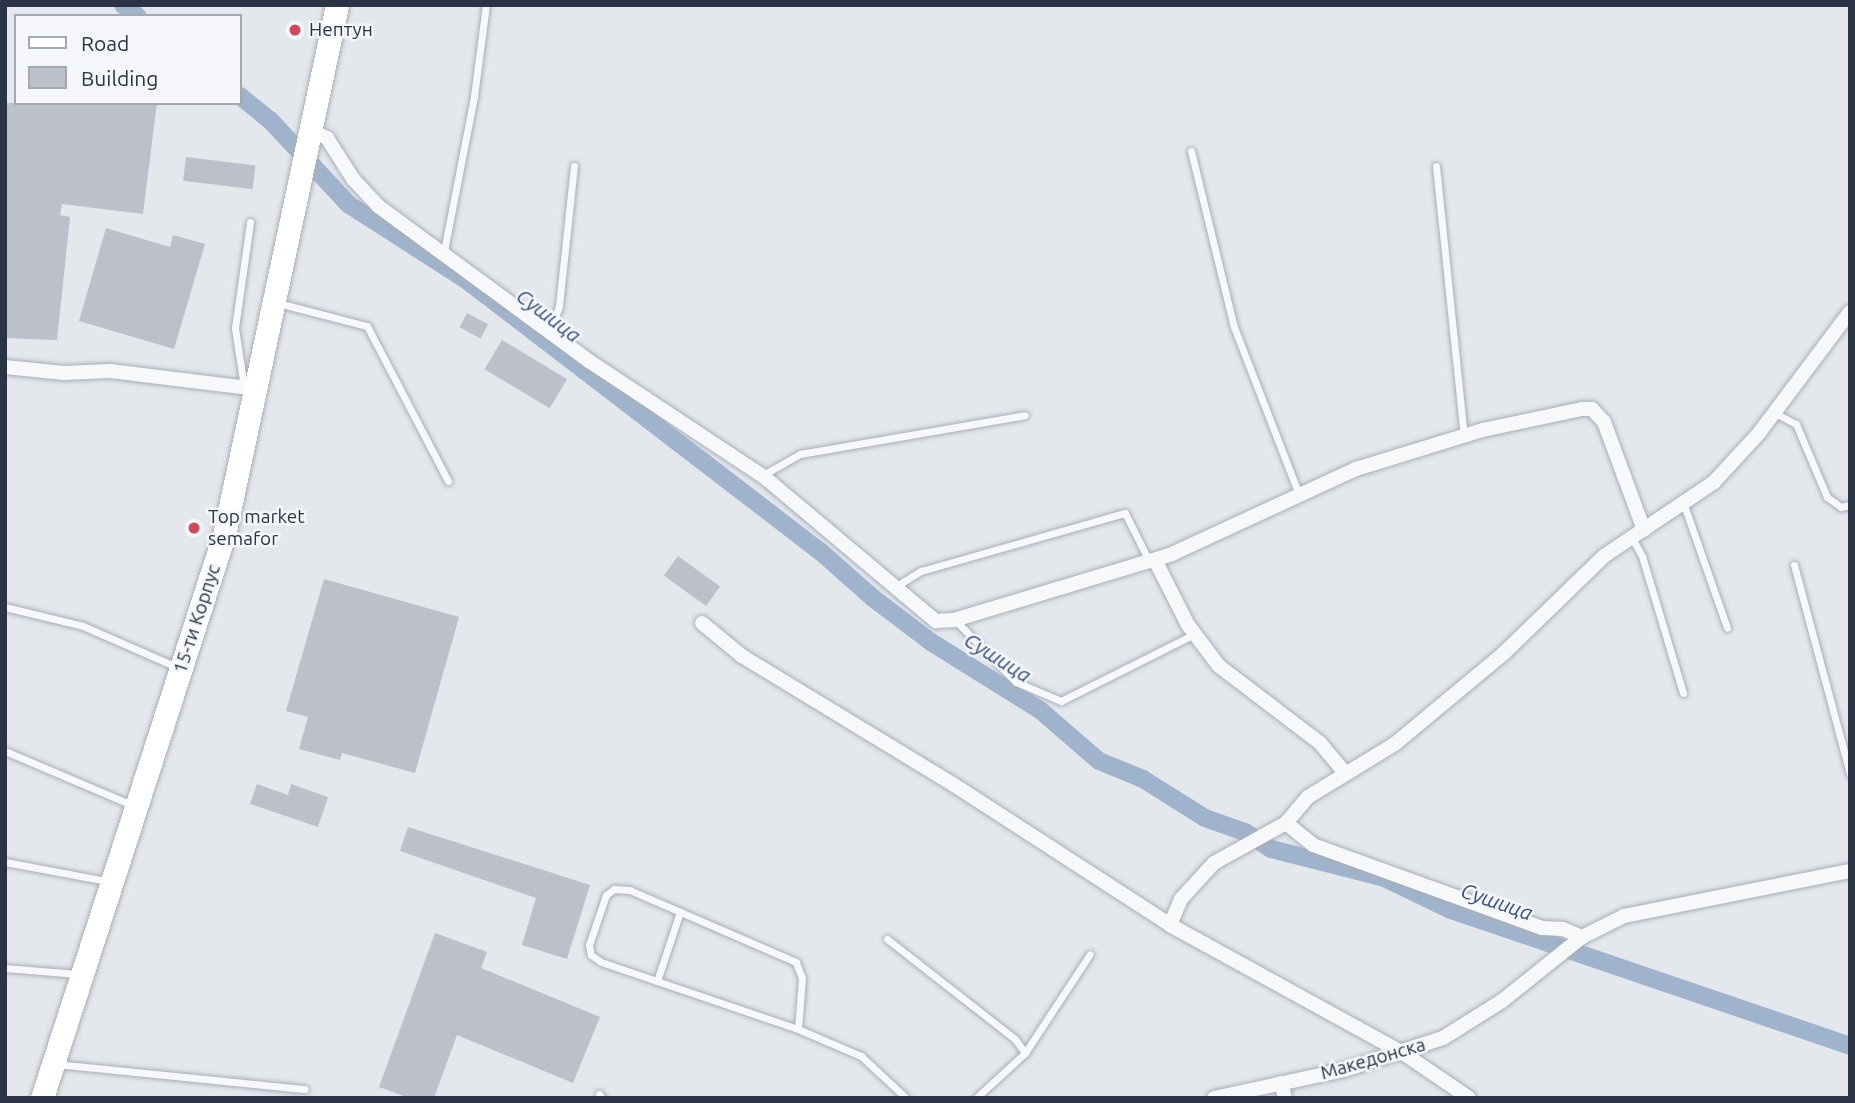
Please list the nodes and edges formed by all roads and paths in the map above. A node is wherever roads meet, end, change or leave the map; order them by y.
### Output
1 (337, 5) edge
2 (486, 5) edge
3 (309, 136) junction
4 (1191, 151) dead end
5 (574, 166) dead end
6 (1436, 166) dead end
7 (250, 222) dead end
8 (444, 251) junction
9 (274, 302) junction
10 (1850, 312) edge
11 (550, 333) junction
12 (5, 367) edge
13 (250, 388) junction
14 (1775, 412) junction
15 (1025, 415) dead end
16 (1464, 436) junction
17 (763, 476) junction
18 (448, 481) dead end
19 (1299, 495) junction
20 (1684, 505) junction
21 (1850, 505) edge
22 (1638, 533) junction
23 (1152, 561) junction
24 (1794, 565) dead end
25 (895, 587) junction
26 (5, 607) edge
27 (954, 620) junction
28 (702, 623) dead end
29 (1727, 628) dead end
30 (1195, 634) junction
31 (180, 669) junction
32 (1683, 693) dead end
33 (5, 751) edge
34 (1345, 773) junction
35 (1850, 774) edge
36 (136, 806) junction
37 (1286, 823) junction
38 (5, 862) edge
39 (1850, 871) edge
40 (112, 882) junction
41 (680, 912) junction
42 (1170, 925) junction
43 (1582, 937) junction
44 (887, 939) dead end
45 (1090, 954) dead end
46 (5, 968) edge
47 (82, 974) junction
48 (657, 981) junction
49 (798, 1029) junction
50 (1025, 1053) junction
51 (1403, 1053) junction
52 (53, 1064) junction
53 (305, 1089) dead end
54 (1283, 1091) edge
55 (42, 1098) edge
56 (906, 1098) edge
57 (976, 1098) edge
58 (1214, 1098) edge
59 (1469, 1098) edge

1 - 3 main road, 15-ти Корпус
2 - 8 lane
3 - 8 street
3 - 9 main road, 15-ти Корпус
4 - 19 lane
5 - 11 lane
6 - 16 lane
7 - 13 lane
8 - 11 street
9 - 13 main road, 15-ти Корпус
9 - 18 lane
10 - 14 street
11 - 17 street
12 - 13 street
13 - 31 main road, 15-ти Корпус
14 - 20 street
14 - 21 lane
15 - 17 lane
16 - 19 street
16 - 22 street
17 - 25 street
19 - 23 street
20 - 22 street
20 - 29 lane
22 - 32 lane
22 - 34 street
23 - 25 lane
23 - 27 street
23 - 30 street
24 - 35 lane
25 - 27 street
26 - 31 lane
27 - 30 lane
28 - 42 street
30 - 34 street
31 - 36 main road, 15-ти Корпус
33 - 36 lane
34 - 37 street
36 - 40 main road, 15-ти Корпус
37 - 42 street
37 - 43 street
38 - 40 lane
39 - 43 street, Македонска
40 - 47 main road, 15-ти Корпус
41 - 48 lane
41 - 48 lane
41 - 49 lane
42 - 51 street
43 - 51 street, Македонска
44 - 50 lane
45 - 50 lane
46 - 47 lane
47 - 52 main road, 15-ти Корпус
48 - 49 lane
49 - 56 lane
50 - 57 lane
51 - 54 street, Македонска
51 - 59 street
52 - 53 lane
52 - 55 main road, 15-ти Корпус
54 - 58 street, Македонска

